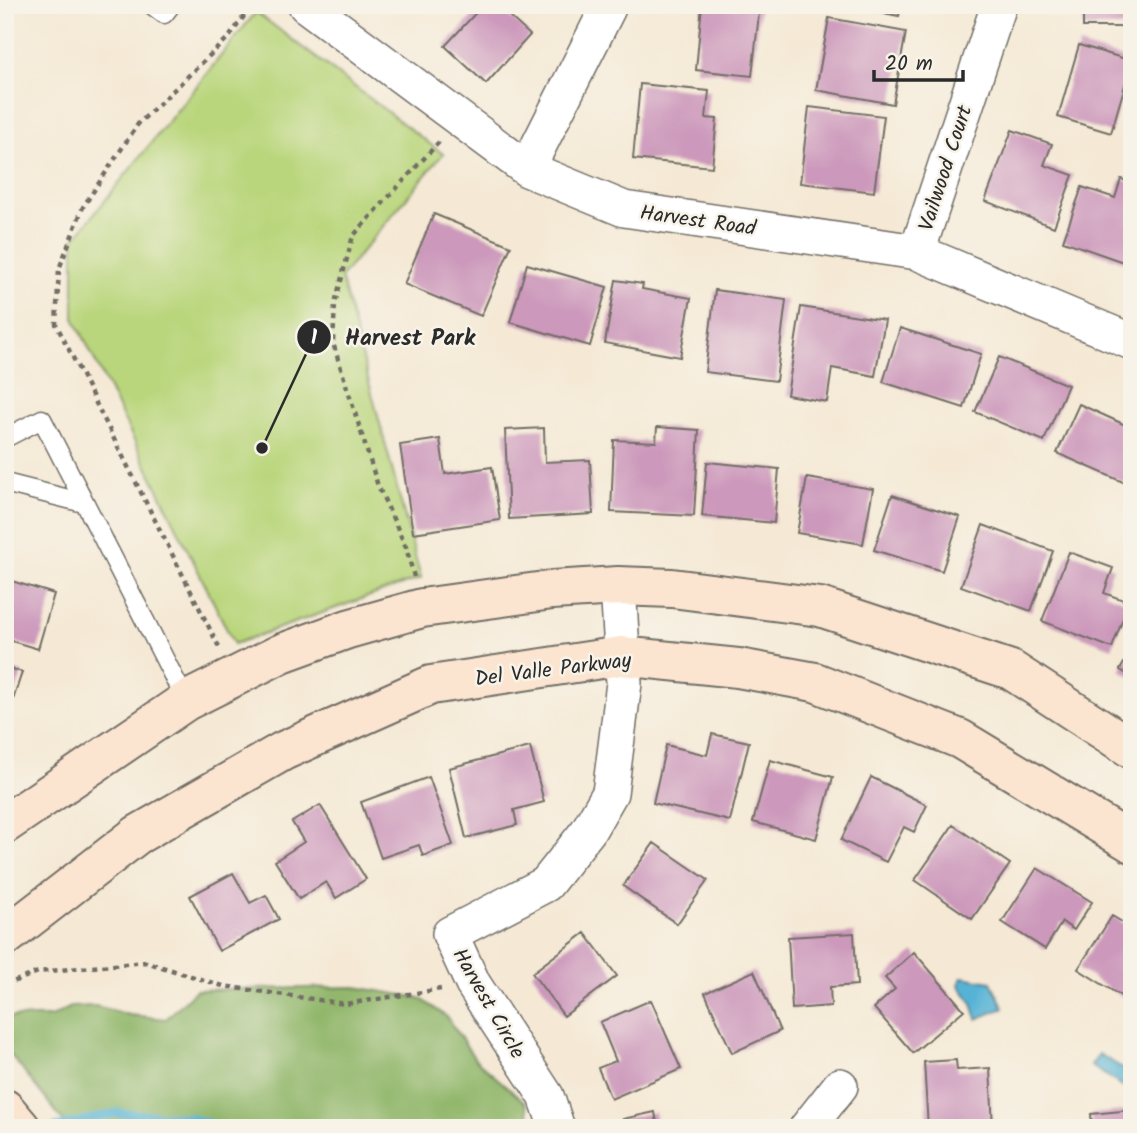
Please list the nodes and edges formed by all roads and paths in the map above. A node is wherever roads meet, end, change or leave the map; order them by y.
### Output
1 (152, 5) edge
2 (171, 5) edge
3 (252, 5) edge
4 (306, 5) edge
5 (999, 5) edge
6 (608, 8) dead end
7 (459, 118) junction
8 (527, 169) junction
9 (917, 252) junction
10 (1132, 342) edge
11 (5, 438) edge
12 (5, 482) edge
13 (84, 503) junction
14 (618, 586) junction
15 (422, 608) junction
16 (621, 656) junction
17 (236, 675) junction
18 (186, 701) junction
19 (1132, 749) edge
20 (5, 824) edge
21 (1132, 844) edge
22 (5, 937) edge
23 (5, 985) edge
24 (473, 985) junction
25 (840, 1086) dead end
26 (5, 1109) edge
27 (21, 1128) edge
28 (557, 1128) edge
29 (807, 1128) edge

1 - 2 lane
3 - 17 path
4 - 7 street, Harvest Road
5 - 9 street, Vailwood Court
6 - 8 street
7 - 8 street, Harvest Road
7 - 15 path
8 - 9 street, Harvest Road
9 - 10 street, Harvest Road
11 - 13 lane
12 - 13 lane
13 - 18 lane
14 - 15 main road
14 - 16 street
14 - 19 main road
15 - 17 main road
16 - 21 main road, Del Valle Parkway
16 - 22 main road, Del Valle Parkway
16 - 24 street, Harvest Circle
17 - 18 main road
18 - 20 main road
23 - 24 path
24 - 28 street, Harvest Circle
25 - 29 street
26 - 27 main road

